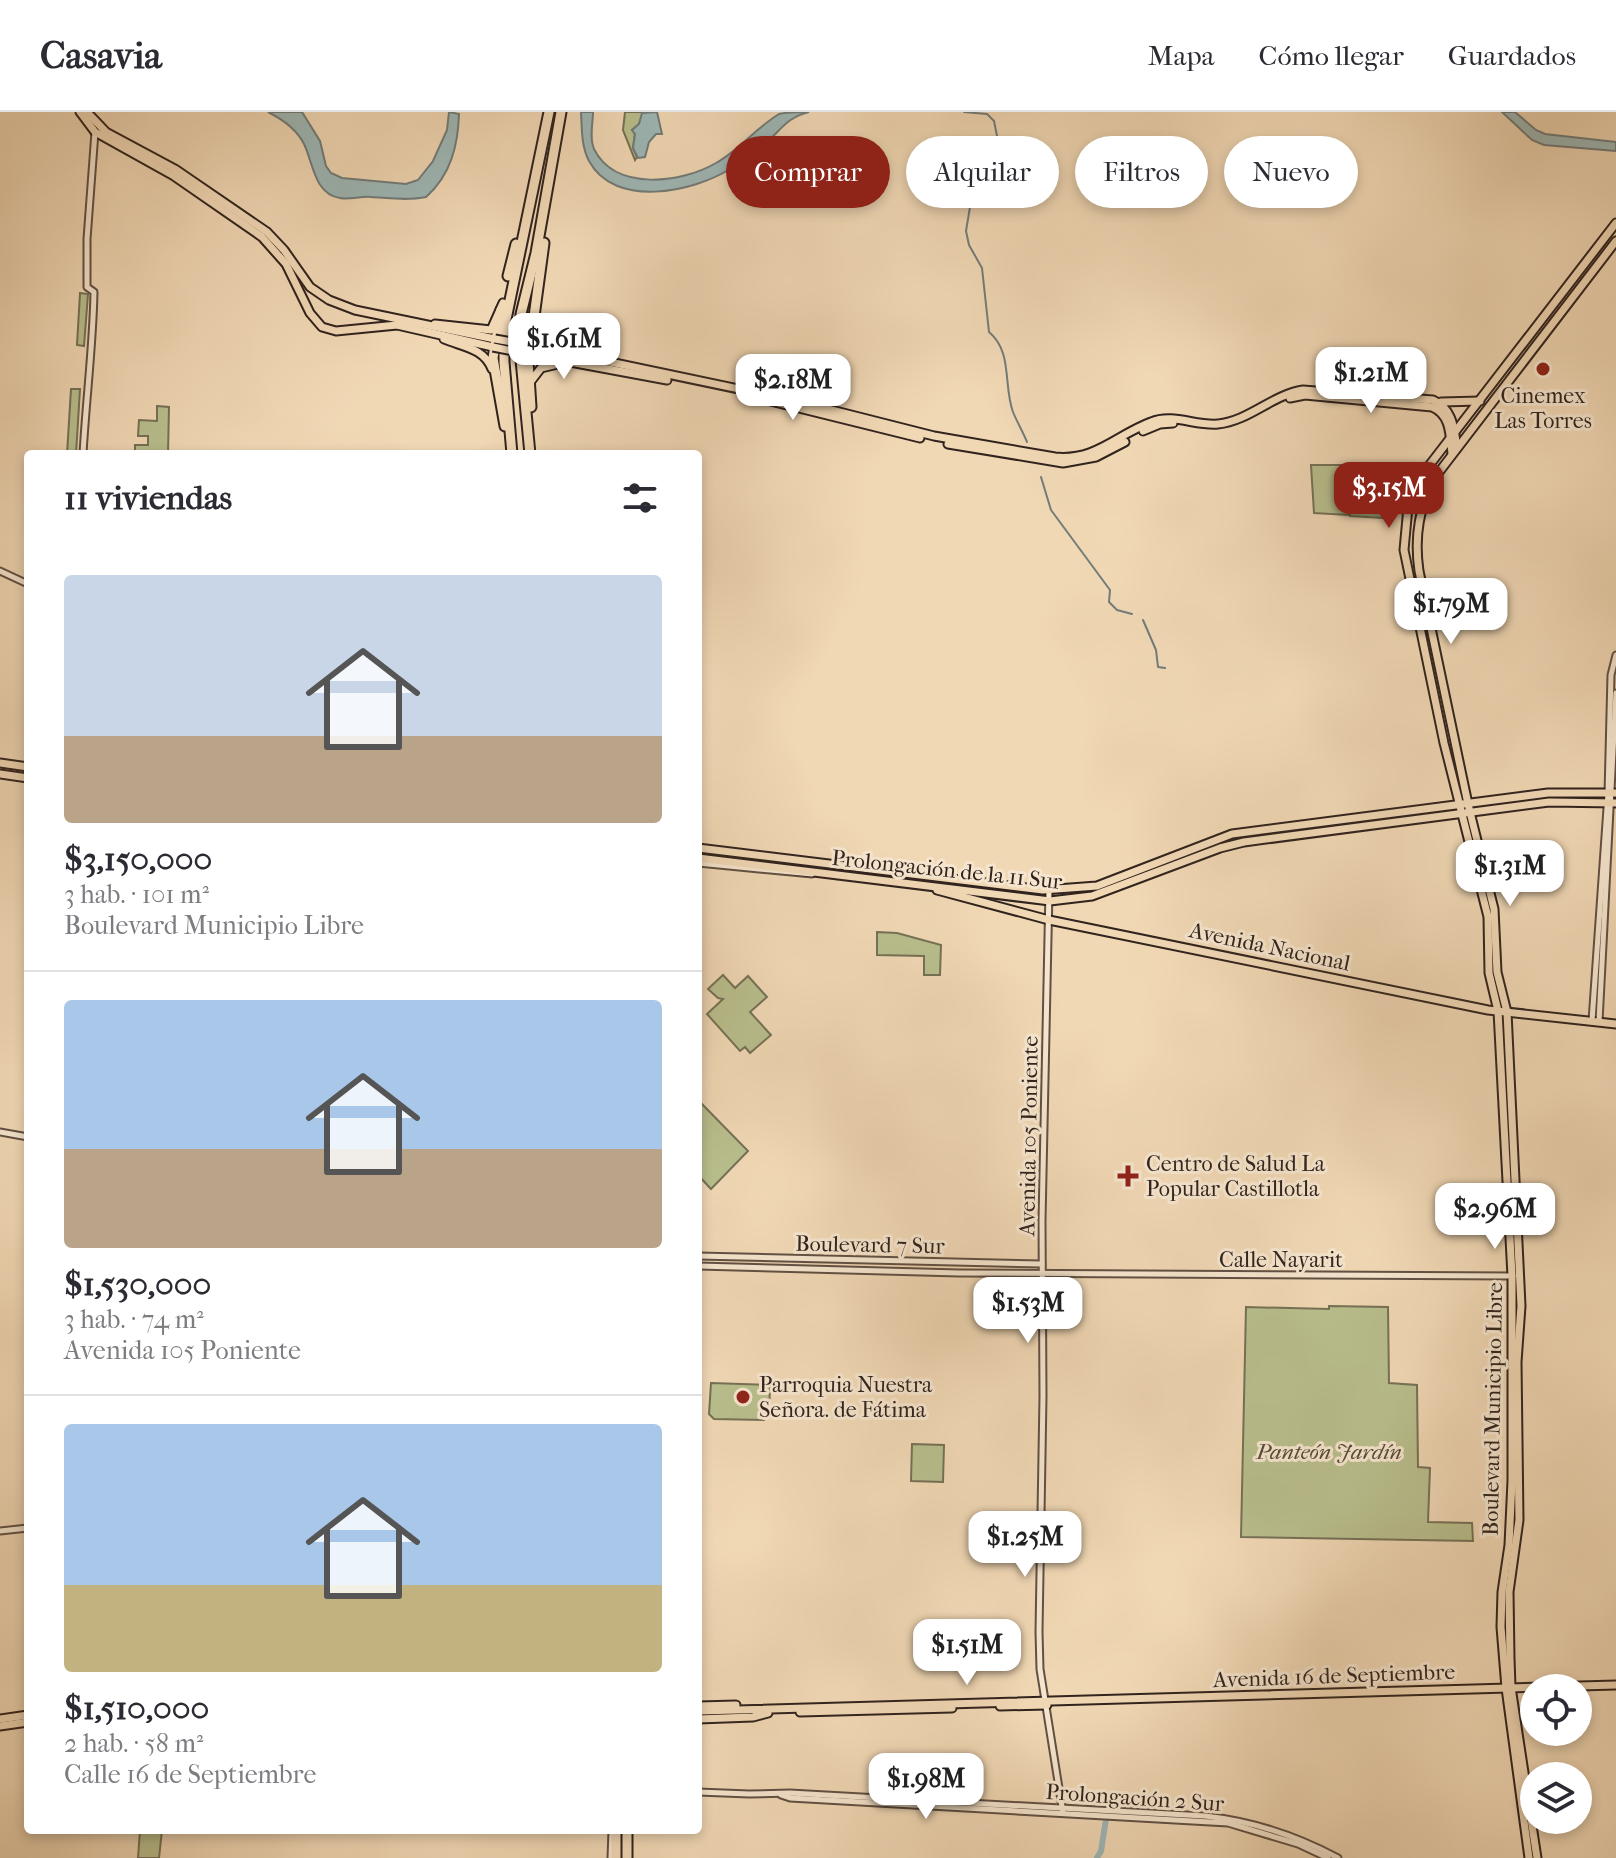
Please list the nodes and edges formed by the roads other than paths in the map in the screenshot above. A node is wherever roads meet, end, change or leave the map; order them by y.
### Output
1 (80, 112) edge
2 (87, 112) edge
3 (549, 112) edge
4 (561, 112) edge
5 (95, 128) junction
6 (532, 191) junction
7 (547, 192) junction
8 (1616, 223) edge
9 (1616, 241) edge
10 (290, 264) junction
11 (537, 285) junction
12 (503, 303) junction
13 (424, 324) junction
14 (440, 334) junction
15 (494, 343) junction
16 (529, 350) junction
17 (609, 361) junction
18 (581, 365) junction
19 (530, 383) junction
20 (497, 384) junction
21 (1335, 394) junction
22 (1480, 401) junction
23 (1439, 402) junction
24 (1170, 421) junction
25 (1453, 434) junction
26 (530, 449) edge
27 (83, 450) edge
28 (509, 450) edge
29 (510, 450) edge
30 (1454, 451) junction
31 (0, 571) edge
32 (24, 582) edge
33 (1616, 655) edge
34 (1616, 693) edge
35 (0, 763) edge
36 (24, 766) edge
37 (0, 774) edge
38 (24, 777) edge
39 (1465, 789) junction
40 (1612, 793) edge
41 (1490, 801) junction
42 (1612, 803) edge
43 (1465, 809) junction
44 (702, 848) edge
45 (702, 860) edge
46 (702, 861) edge
47 (813, 873) junction
48 (920, 885) junction
49 (1049, 890) junction
50 (972, 891) junction
51 (1050, 901) junction
52 (976, 902) junction
53 (1049, 920) junction
54 (1503, 1012) junction
55 (1596, 1021) junction
56 (1616, 1024) edge
57 (0, 1132) edge
58 (24, 1136) edge
59 (702, 1256) edge
60 (1042, 1264) junction
61 (702, 1266) edge
62 (1041, 1272) junction
63 (1516, 1276) junction
64 (24, 1528) edge
65 (0, 1531) edge
66 (1616, 1685) edge
67 (1508, 1687) junction
68 (1048, 1703) junction
69 (767, 1711) junction
70 (702, 1712) edge
71 (702, 1713) edge
72 (702, 1713) edge
73 (24, 1716) edge
74 (0, 1719) edge
75 (24, 1723) edge
76 (0, 1726) edge
77 (702, 1792) edge
78 (1063, 1810) junction
79 (614, 1834) edge
80 (627, 1834) edge
81 (614, 1858) edge
82 (627, 1858) edge
83 (1328, 1858) edge
84 (1338, 1858) edge
85 (1529, 1858) edge
86 (1537, 1858) edge

1 - 5 main road
2 - 5 main road
3 - 6 highway
4 - 7 highway
5 - 10 main road
5 - 10 main road
5 - 27 street
6 - 12 highway
6 - 29 highway
7 - 11 highway
7 - 26 highway
8 - 22 main road, Boulevard Municipio Libre
9 - 30 main road, Boulevard Municipio Libre
10 - 13 main road
10 - 14 main road
11 - 16 highway
11 - 17 main road
12 - 13 main road
12 - 15 highway
13 - 15 main road
14 - 15 main road
14 - 20 main road
15 - 16 main road, bridge
15 - 20 highway
16 - 17 main road
16 - 18 main road
16 - 19 highway
17 - 24 main road
18 - 19 main road
18 - 24 main road
19 - 26 highway
20 - 28 highway
21 - 23 main road
21 - 24 main road
21 - 25 main road
22 - 23 main road
22 - 25 main road, Boulevard Municipio Libre
23 - 25 main road
25 - 30 main road
25 - 43 main road, Boulevard Municipio Libre
30 - 39 main road, Boulevard Municipio Libre
31 - 32 street
33 - 40 street
34 - 40 street
35 - 36 main road
37 - 38 main road
39 - 41 main road
39 - 43 main road, Boulevard Municipio Libre
40 - 41 main road
40 - 42 street
41 - 43 main road
42 - 43 main road
42 - 55 street
43 - 49 main road, Prolongación de la 11 Sur
43 - 51 main road, Prolongación de la 11 Sur
43 - 54 main road, Boulevard Municipio Libre
44 - 49 main road, Prolongación de la 11 Sur
45 - 47 main road, Prolongación de la 11 Sur
46 - 47 street
47 - 48 main road, Prolongación de la 11 Sur
48 - 50 main road, Prolongación de la 11 Sur
48 - 52 main road, Avenida Nacional
49 - 51 street, Avenida 105 Poniente
50 - 51 main road, Prolongación de la 11 Sur
50 - 52 main road
51 - 53 street, Avenida 105 Poniente
52 - 53 main road, Avenida Nacional
53 - 54 main road, Avenida Nacional
53 - 60 street, Avenida 105 Poniente
54 - 55 main road, Avenida Nacional
54 - 63 main road, Boulevard Municipio Libre
55 - 56 main road, Avenida Nacional
57 - 58 street
59 - 60 street, Boulevard 7 Sur
60 - 62 street, Avenida 105 Poniente
61 - 62 street, Boulevard 7 Sur
62 - 63 street, Calle Nayarit
62 - 68 street, Avenida 105 Poniente
63 - 67 main road, Boulevard Municipio Libre
64 - 65 street
66 - 67 main road, Avenida 16 de Septiembre
67 - 68 main road, Avenida 16 de Septiembre
67 - 85 main road, Boulevard Municipio Libre
67 - 86 main road, Boulevard Municipio Libre
68 - 69 main road, Avenida 16 de Septiembre
68 - 78 street, Avenida 105 Poniente
69 - 70 main road
69 - 71 main road
69 - 72 main road
73 - 74 main road
75 - 76 main road
77 - 78 street, Prolongación 2 Sur
78 - 83 street, Prolongación 2 Sur
78 - 84 street, Prolongación 2 Sur
79 - 81 highway
80 - 82 highway

